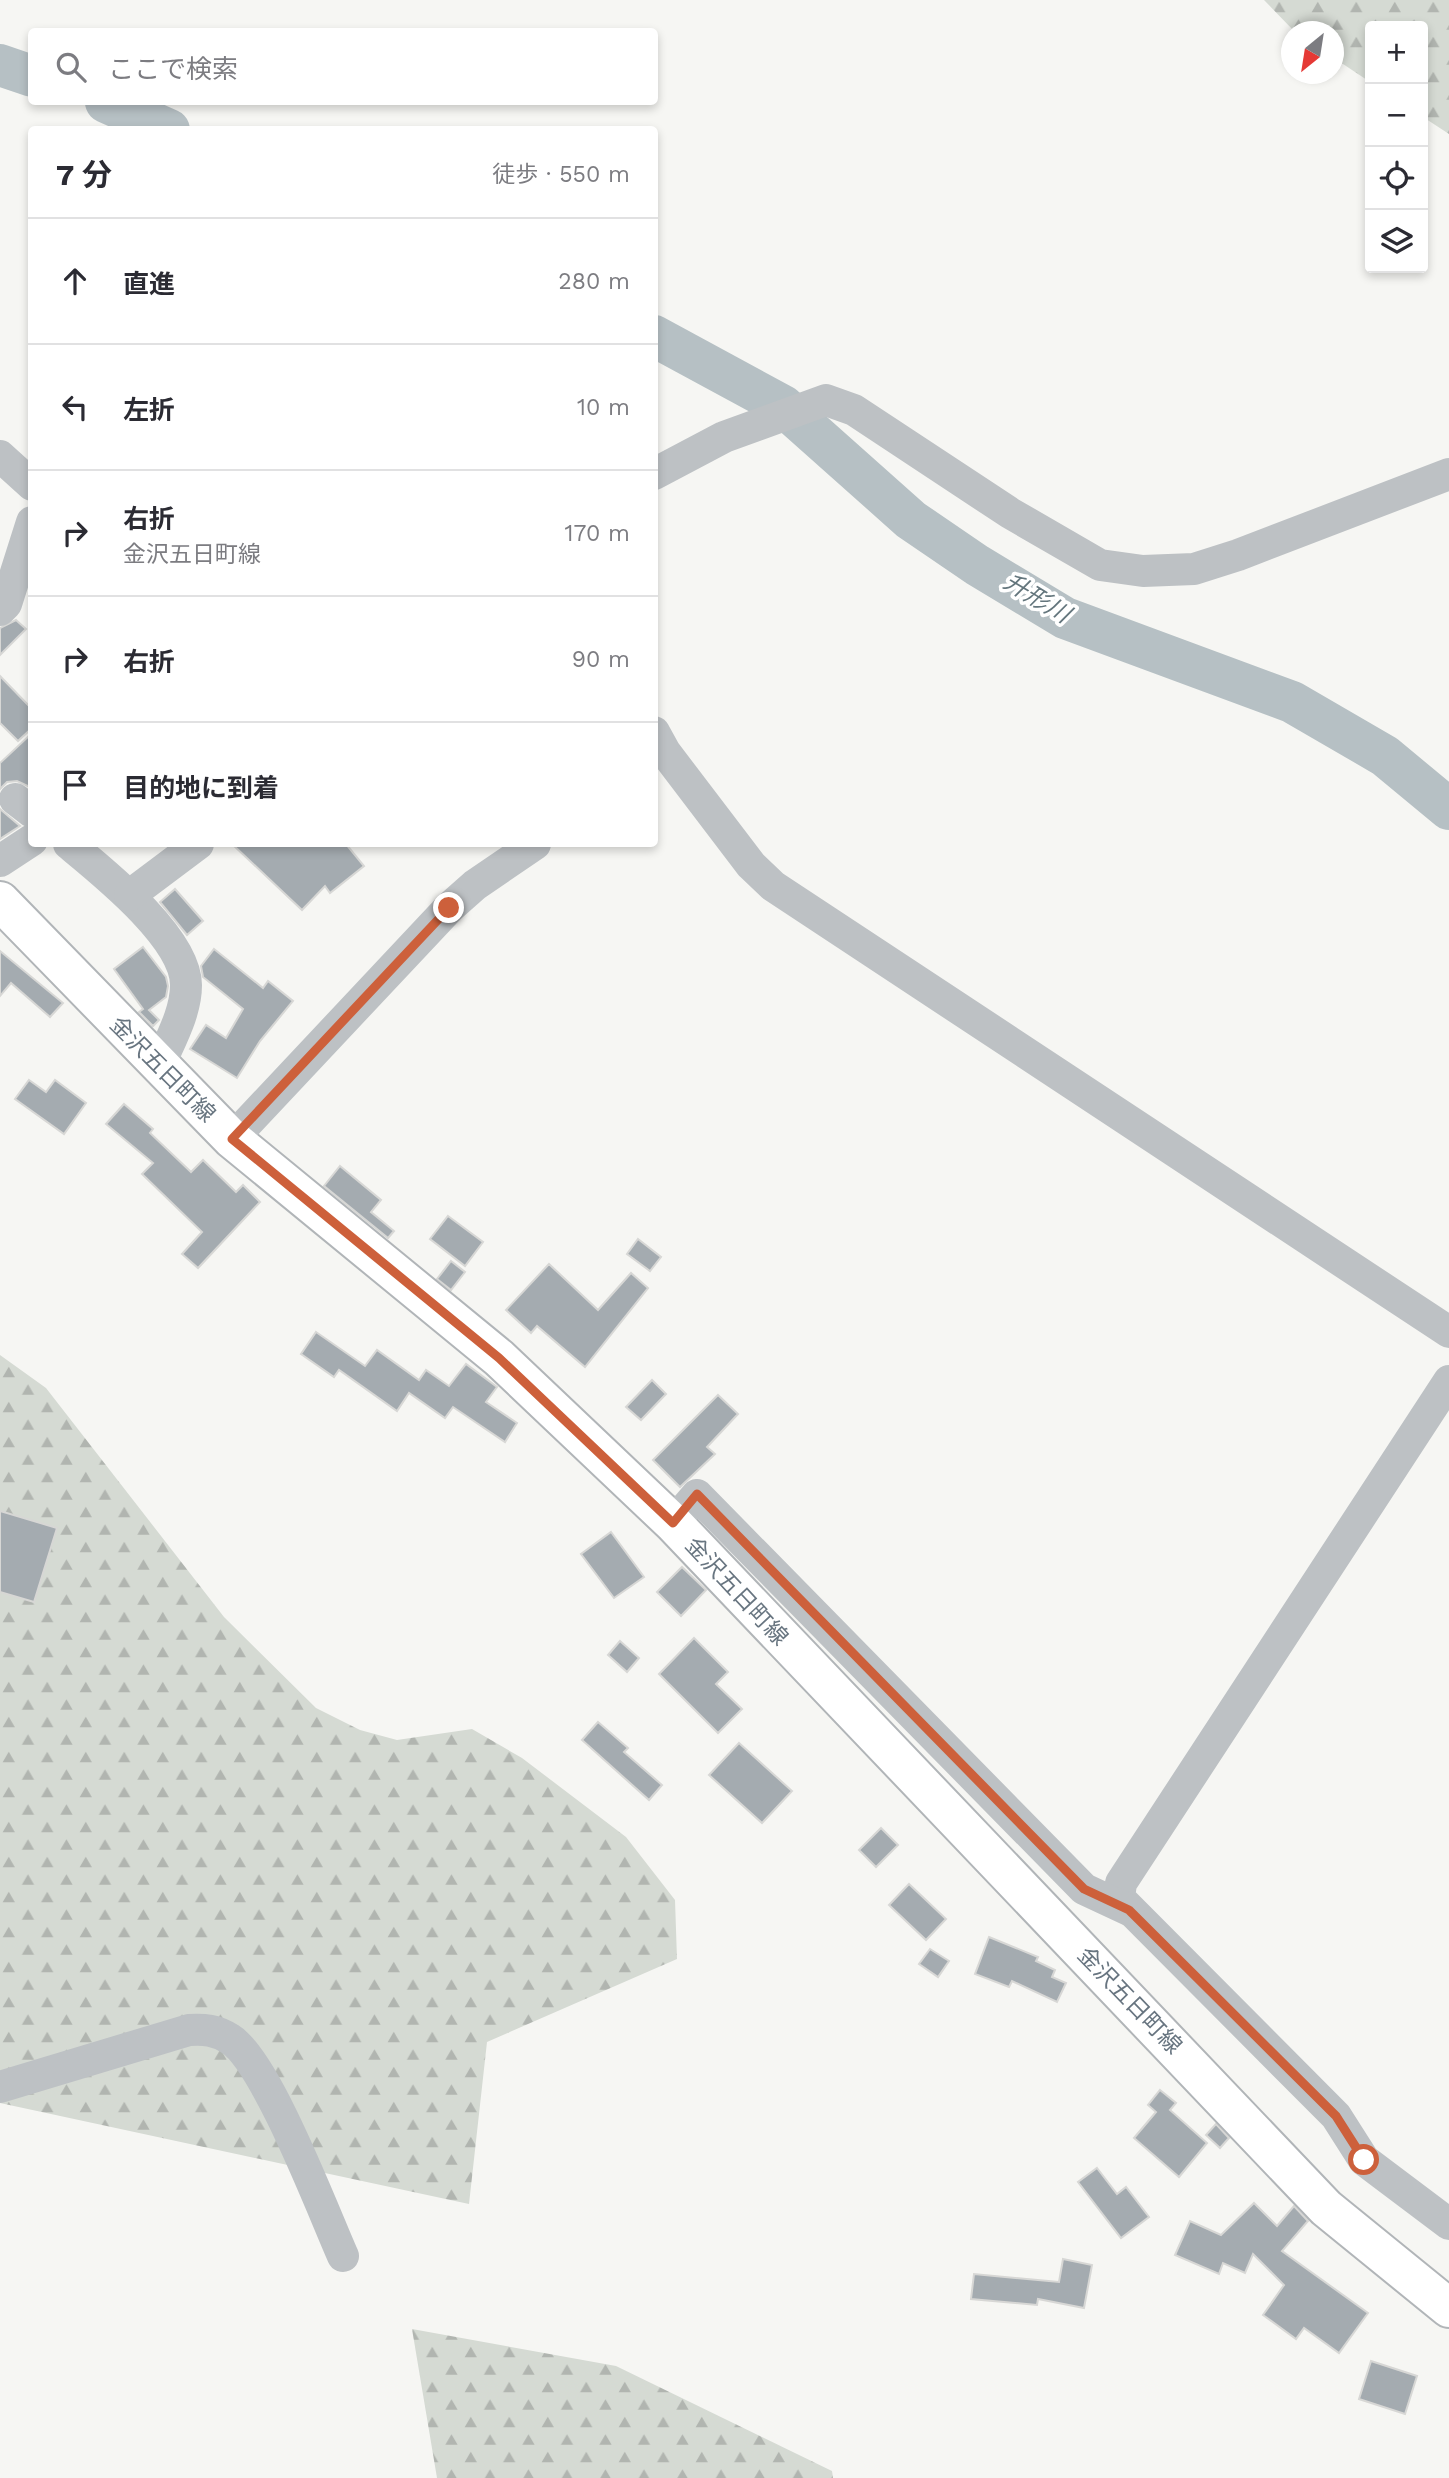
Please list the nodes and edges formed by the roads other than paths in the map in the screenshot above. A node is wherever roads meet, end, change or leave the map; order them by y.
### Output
1 (0, 456) edge
2 (658, 472) edge
3 (1449, 474) edge
4 (28, 481) edge
5 (28, 535) edge
6 (0, 610) edge
7 (658, 748) edge
8 (28, 843) edge
9 (73, 847) edge
10 (194, 847) edge
11 (530, 847) edge
12 (0, 861) edge
13 (130, 895) junction
14 (0, 901) edge
15 (159, 1066) junction
16 (232, 1139) junction
17 (1449, 1332) edge
18 (1449, 1381) edge
19 (673, 1523) junction
20 (1129, 1910) junction
21 (0, 2087) edge
22 (1449, 2224) edge
23 (343, 2256) dead end
24 (1449, 2308) edge

1 - 4 street
2 - 3 street
5 - 6 street
7 - 17 street
8 - 12 street
9 - 13 street
10 - 13 street
11 - 16 street
13 - 15 street
14 - 15 main road, 金沢五日町線
15 - 16 main road, 金沢五日町線
16 - 19 main road, 金沢五日町線
18 - 20 street
19 - 20 street
19 - 24 main road, 金沢五日町線
20 - 22 street
21 - 23 street

